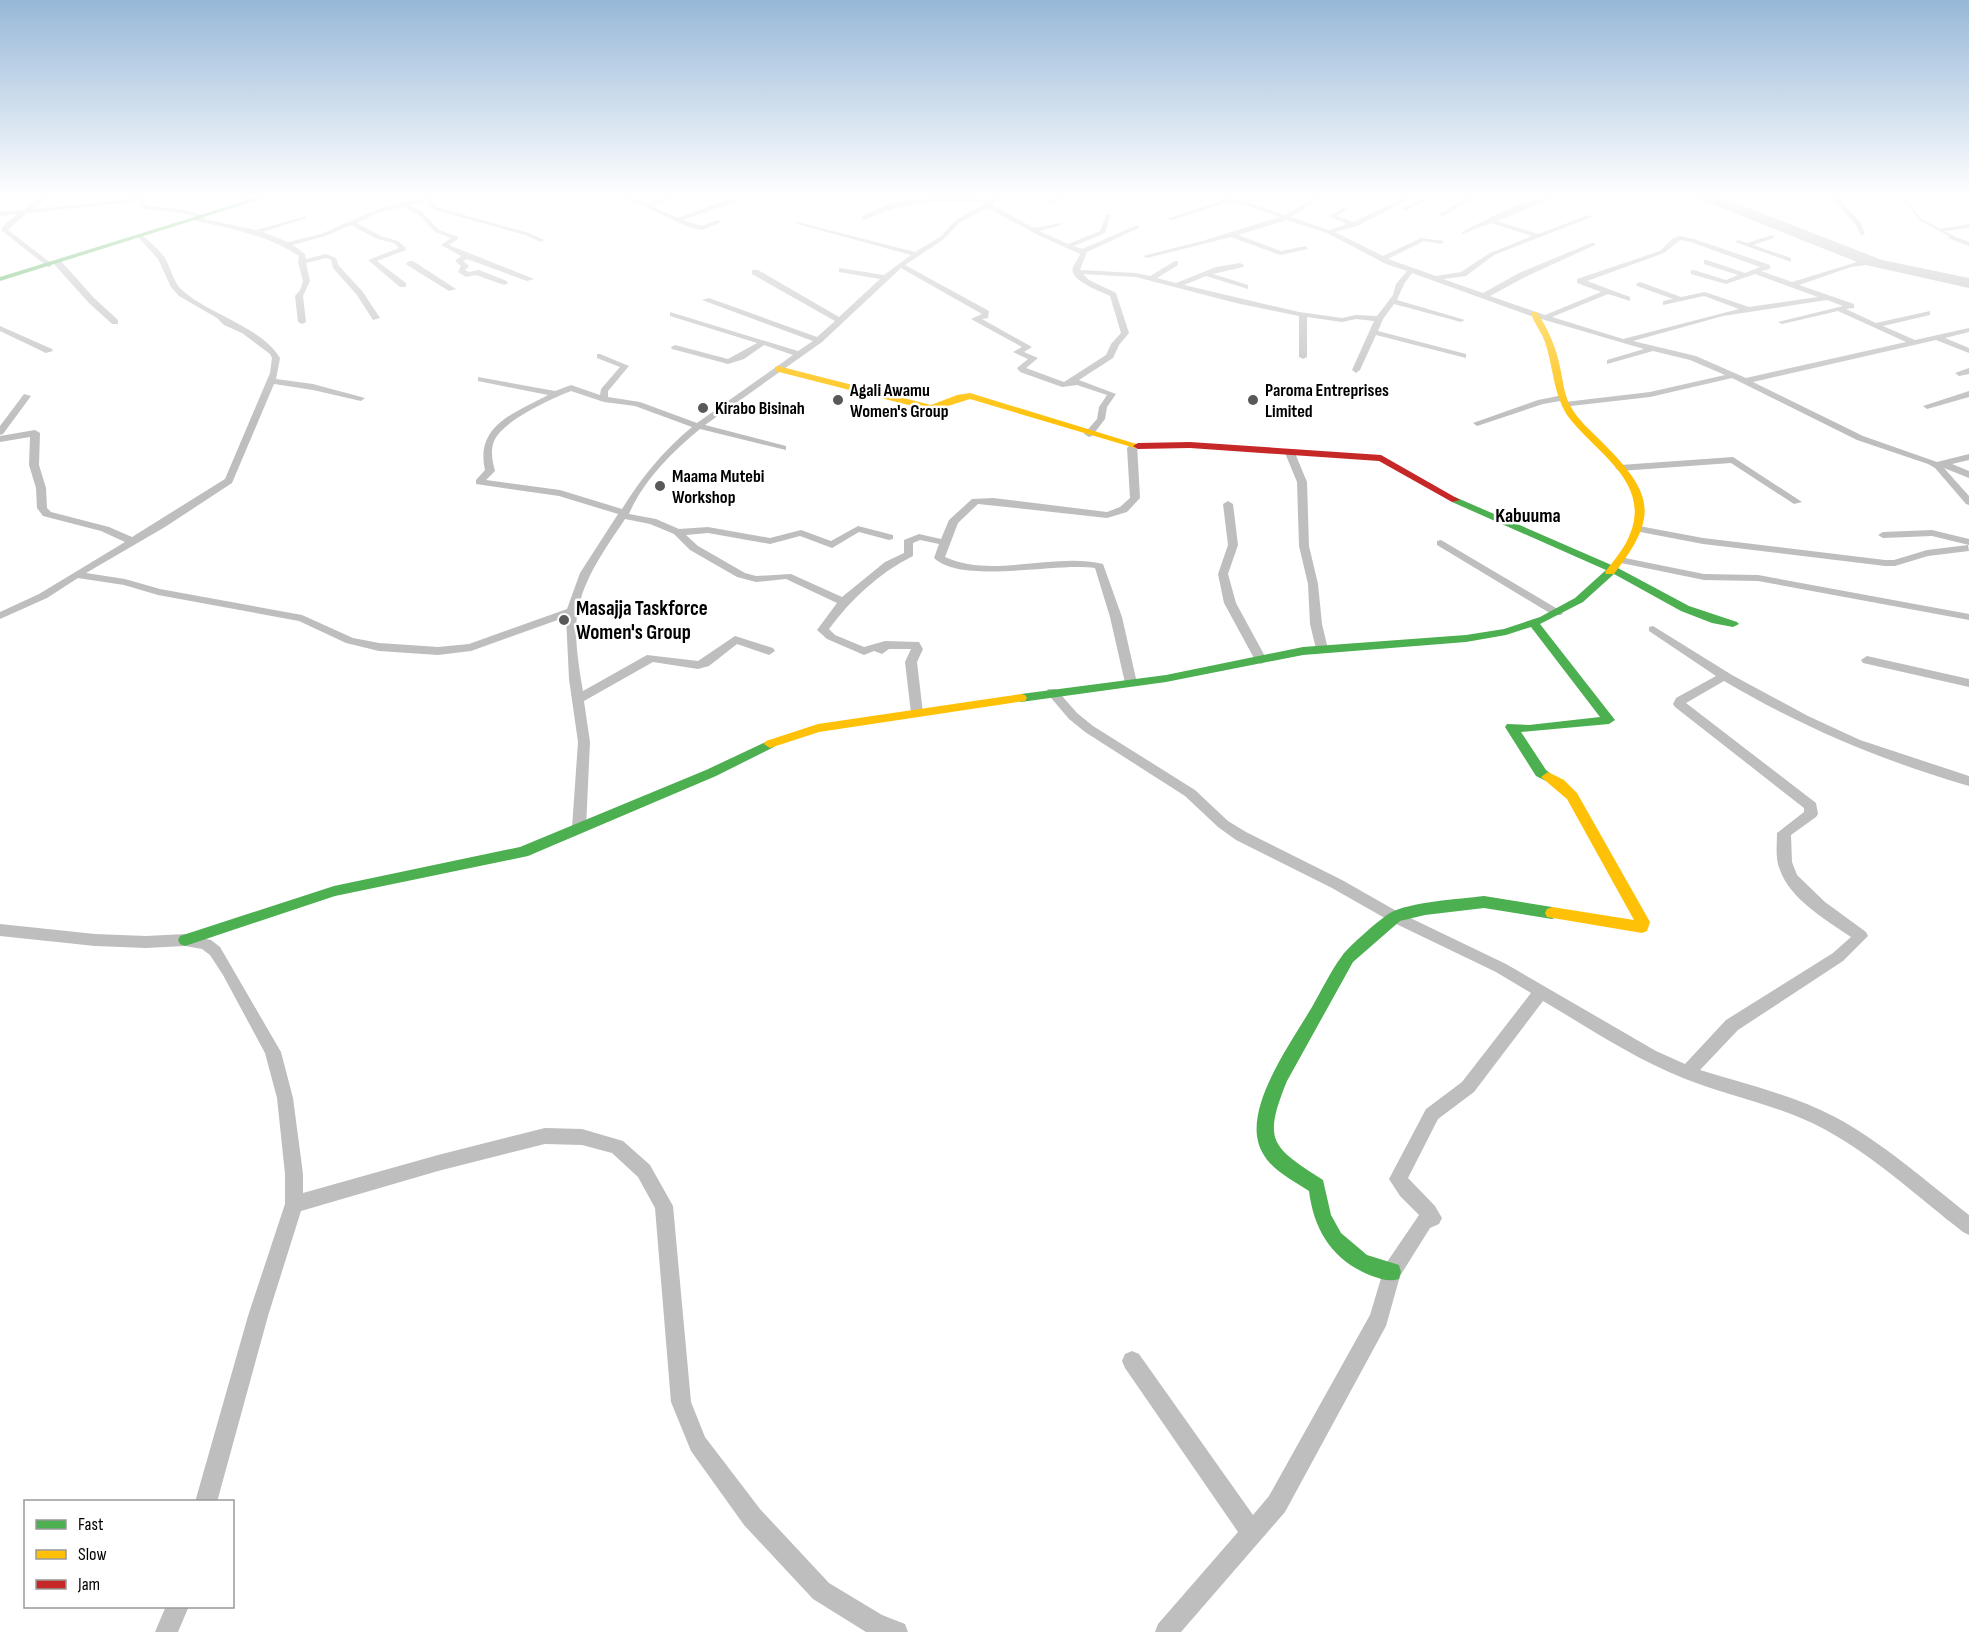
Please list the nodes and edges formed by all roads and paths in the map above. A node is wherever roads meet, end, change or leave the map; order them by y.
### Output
1 (22, 272) edge
2 (62, 272) edge
3 (167, 272) edge
4 (304, 272) edge
5 (341, 272) edge
6 (389, 272) edge
7 (476, 272) edge
8 (511, 272) edge
9 (755, 272) dead end
10 (854, 272) edge
11 (893, 272) edge
12 (912, 272) edge
13 (1077, 272) edge
14 (1084, 272) edge
15 (1161, 272) edge
16 (1213, 272) edge
17 (1409, 272) edge
18 (1417, 272) edge
19 (1466, 272) edge
20 (1529, 272) edge
21 (1605, 272) edge
22 (1695, 272) dead end
23 (1737, 272) edge
24 (1756, 272) joint
25 (1829, 272) edge
26 (1907, 272) edge
27 (423, 273) joint
28 (1206, 274) junction
29 (1745, 275) junction
30 (414, 276) dead end
31 (887, 278) junction
32 (1152, 278) junction
33 (1434, 278) junction
34 (0, 279) edge
35 (530, 279) dead end
36 (402, 282) dead end
37 (504, 283) dead end
38 (1640, 284) dead end
39 (1794, 284) junction
40 (1178, 285) junction
41 (1969, 286) edge
42 (1245, 287) dead end
43 (452, 290) dead end
44 (1607, 292) junction
45 (1484, 296) junction
46 (1830, 297) junction
47 (1627, 299) dead end
48 (1679, 299) junction
49 (706, 300) dead end
50 (1392, 301) junction
51 (1666, 303) dead end
52 (1749, 310) junction
53 (1840, 310) junction
54 (1927, 313) dead end
55 (673, 314) dead end
56 (1303, 314) junction
57 (1540, 315) junction
58 (376, 318) dead end
59 (1378, 319) junction
60 (1461, 320) dead end
61 (841, 321) junction
62 (115, 322) dead end
63 (302, 322) dead end
64 (1782, 322) dead end
65 (1875, 325) junction
66 (0, 328) edge
67 (1969, 330) edge
68 (1372, 332) junction
69 (1939, 338) junction
70 (819, 340) junction
71 (1622, 341) junction
72 (1914, 343) junction
73 (761, 344) junction
74 (675, 347) dead end
75 (1651, 349) junction
76 (49, 351) dead end
77 (1969, 351) edge
78 (799, 354) junction
79 (600, 356) dead end
80 (1462, 356) dead end
81 (1303, 357) dead end
82 (1611, 362) dead end
83 (778, 369) junction
84 (1356, 370) dead end
85 (1969, 371) edge
86 (1959, 374) dead end
87 (1733, 375) junction
88 (481, 379) dead end
89 (270, 381) junction
90 (1745, 381) junction
91 (1065, 385) junction
92 (556, 394) junction
93 (1969, 394) edge
94 (27, 396) dead end
95 (362, 398) dead end
96 (604, 399) junction
97 (1564, 401) junction
98 (1927, 406) dead end
99 (1477, 423) dead end
100 (698, 426) junction
101 (0, 432) edge
102 (1089, 434) junction
103 (0, 439) edge
104 (1134, 446) junction
105 (783, 448) dead end
106 (1290, 453) junction
107 (1969, 457) edge
108 (1939, 464) junction
109 (1620, 468) junction
110 (1969, 475) edge
111 (1797, 502) dead end
112 (1969, 502) edge
113 (1228, 504) dead end
114 (623, 514) junction
115 (1638, 529) junction
116 (678, 532) junction
117 (1882, 535) dead end
118 (889, 537) dead end
119 (132, 541) junction
120 (943, 542) junction
121 (1441, 543) dead end
122 (1969, 549) edge
123 (1617, 565) junction
124 (76, 575) junction
125 (844, 602) junction
126 (572, 611) junction
127 (1557, 613) junction
128 (0, 616) edge
129 (1969, 617) edge
130 (1533, 624) junction
131 (1733, 624) dead end
132 (1653, 629) dead end
133 (1322, 649) junction
134 (769, 651) dead end
135 (1261, 660) junction
136 (1866, 660) dead end
137 (1725, 675) junction
138 (1131, 683) junction
139 (1969, 683) edge
140 (1052, 692) junction
141 (578, 699) junction
142 (917, 713) junction
143 (1969, 781) edge
144 (579, 828) junction
145 (1395, 917) junction
146 (0, 930) edge
147 (185, 940) junction
148 (1542, 991) junction
149 (1688, 1073) junction
150 (294, 1204) junction
151 (1969, 1226) edge
152 (1392, 1272) junction
153 (1132, 1360) dead end
154 (207, 1500) edge
155 (1252, 1533) junction
156 (177, 1608) edge
157 (166, 1632) edge
158 (897, 1632) edge
159 (1166, 1632) edge

1 - 34 street
2 - 62 street
3 - 89 street
4 - 63 street
5 - 58 street
6 - 36 street
7 - 37 street
8 - 35 street
9 - 61 street
10 - 31 street
11 - 31 street
12 - 91 street
13 - 91 street
14 - 32 street
15 - 32 street
16 - 28 street
17 - 50 street
18 - 33 street
19 - 33 street
20 - 45 street
21 - 44 street
22 - 29 street
23 - 29 street
24 - 29 street
24 - 39 street
25 - 39 street
26 - 41 street
27 - 30 street
27 - 43 street
28 - 40 street
28 - 42 street
31 - 61 street
32 - 40 street
33 - 45 street
38 - 48 street
39 - 46 street
40 - 56 street
44 - 47 street
44 - 57 street
45 - 57 street
46 - 52 street
46 - 53 street
48 - 51 street
48 - 52 street
49 - 70 street
50 - 59 street
50 - 60 street
52 - 71 street
53 - 64 street
53 - 65 street
54 - 65 street
55 - 73 street
56 - 59 street
56 - 81 street
57 - 71 street
57 - 97 street
59 - 68 street
61 - 70 street
65 - 72 street
66 - 76 street
67 - 69 street
68 - 80 street
68 - 84 street
69 - 72 street
69 - 77 street
70 - 78 street
71 - 75 street
72 - 90 street
73 - 74 street
73 - 78 street
75 - 82 street
75 - 87 street
78 - 83 street
79 - 96 street
83 - 100 street
83 - 102 street
85 - 86 street
87 - 90 street
87 - 97 street
88 - 92 street
89 - 95 street
89 - 119 street
90 - 108 street
91 - 102 street
92 - 96 street
92 - 114 street
93 - 98 street
94 - 101 street
96 - 100 street
97 - 99 street
97 - 109 street
100 - 105 street
100 - 114 street
102 - 104 street
103 - 119 street
104 - 106 street
104 - 120 street
106 - 123 street
106 - 133 street
107 - 108 street
108 - 110 street
108 - 112 street
109 - 111 street
109 - 115 street
113 - 135 street
114 - 116 street
114 - 126 street
115 - 122 street
115 - 123 street
116 - 118 street
116 - 125 street
117 - 122 street
119 - 124 street
120 - 125 street
120 - 138 street
121 - 127 street
123 - 127 street
123 - 129 street
123 - 131 street
124 - 126 street
124 - 128 street
125 - 142 street
126 - 141 street
127 - 130 street
130 - 133 street
130 - 145 street
132 - 137 street
133 - 135 street
134 - 141 street
135 - 138 street
136 - 139 street
137 - 143 street
137 - 149 street
138 - 140 street
140 - 142 street
140 - 145 street
141 - 144 street
142 - 144 street
144 - 147 street
145 - 148 street
145 - 152 street
146 - 147 street
147 - 150 street
148 - 149 street
148 - 152 street
149 - 151 street
150 - 154 street
150 - 158 street
152 - 155 street
153 - 155 street
155 - 159 street
156 - 157 street

